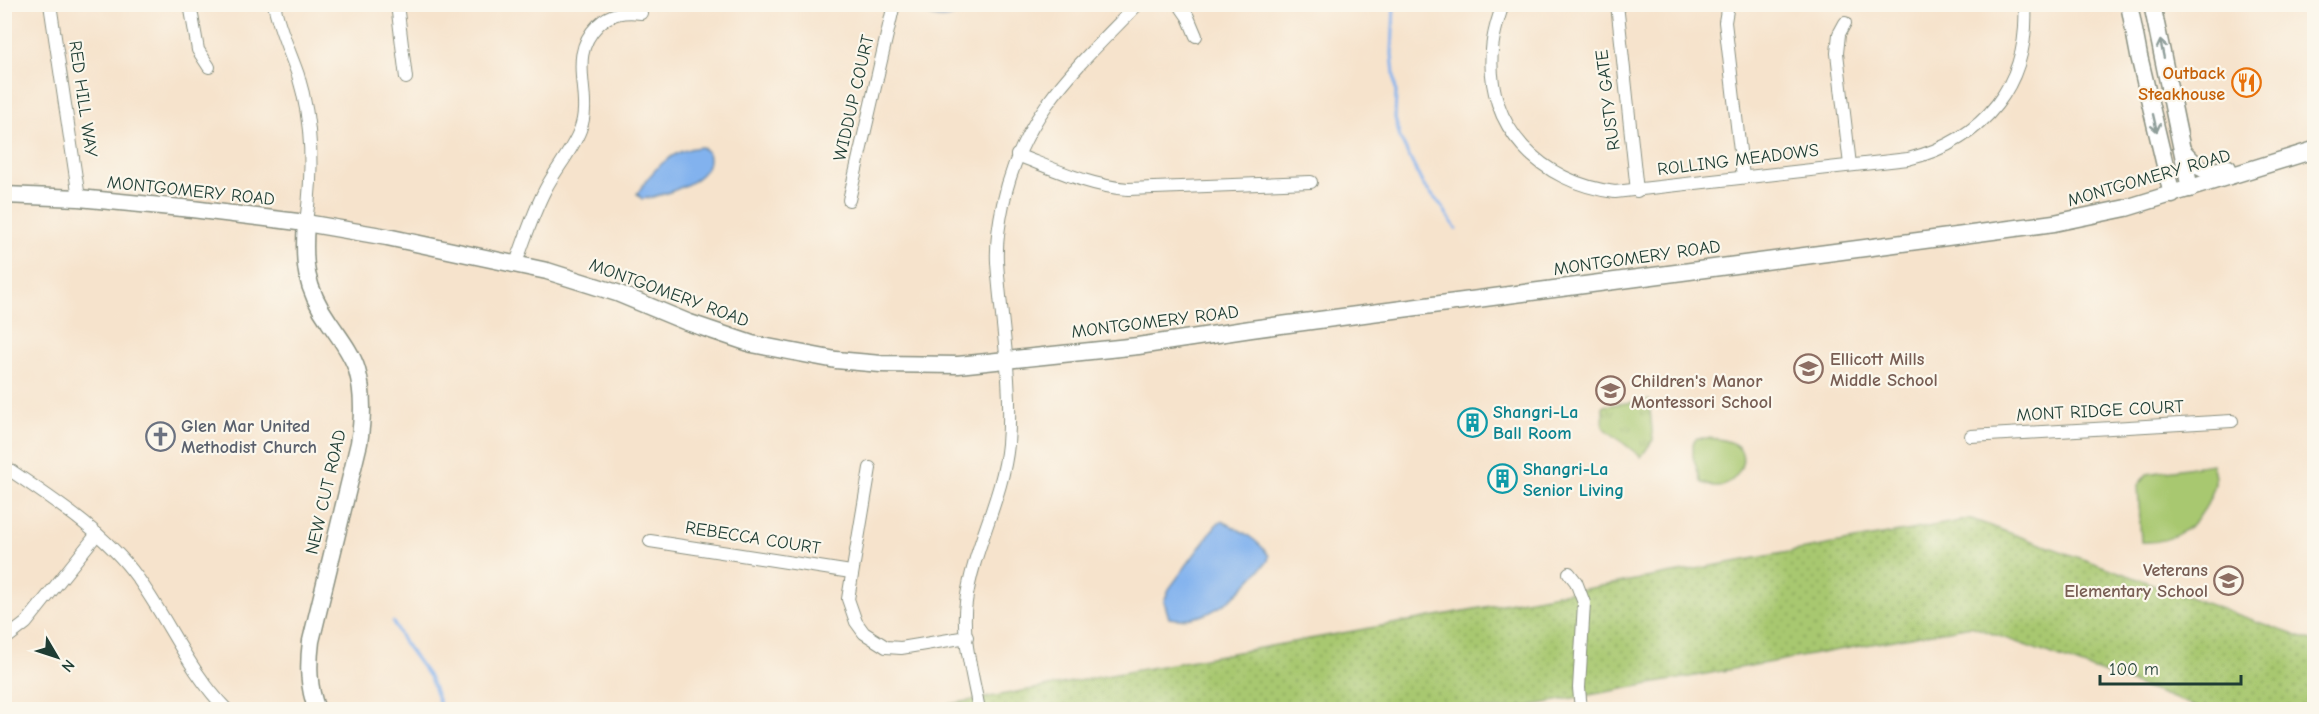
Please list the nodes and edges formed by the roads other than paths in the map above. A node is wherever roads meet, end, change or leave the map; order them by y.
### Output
1 (51, 4) edge
2 (190, 4) edge
3 (274, 4) edge
4 (397, 4) edge
5 (894, 4) edge
6 (1138, 4) edge
7 (1179, 4) edge
8 (1503, 4) edge
9 (1617, 4) edge
10 (1728, 4) edge
11 (2025, 4) edge
12 (2129, 4) edge
13 (2152, 4) edge
14 (640, 13) dead end
15 (1845, 23) dead end
16 (1196, 36) dead end
17 (209, 67) dead end
18 (406, 78) dead end
19 (2314, 141) edge
20 (2314, 150) edge
21 (2183, 151) junction
22 (1017, 155) junction
23 (1850, 165) junction
24 (1743, 177) junction
25 (1311, 182) dead end
26 (2190, 189) junction
27 (1637, 190) junction
28 (4, 195) edge
29 (2172, 195) junction
30 (79, 198) junction
31 (849, 200) dead end
32 (306, 223) junction
33 (516, 263) junction
34 (1005, 360) junction
35 (2232, 422) dead end
36 (1971, 436) dead end
37 (4, 466) edge
38 (870, 468) dead end
39 (97, 534) junction
40 (650, 541) dead end
41 (851, 572) junction
42 (1569, 573) dead end
43 (967, 637) junction
44 (4, 640) edge
45 (226, 710) edge
46 (317, 710) edge
47 (979, 710) edge
48 (1581, 710) edge

1 - 30 street, RED HILL WAY
2 - 17 street
3 - 32 street
4 - 18 street
5 - 31 street, WIDDUP COURT
6 - 22 street
7 - 16 street
8 - 27 street, ROLLING MEADOWS
9 - 27 street, RUSTY GATE
10 - 24 street
11 - 23 street, ROLLING MEADOWS
12 -> 29 main road
21 -> 13 main road
14 - 33 street
15 - 23 street
19 - 21 main road
20 - 26 main road, MONTGOMERY ROAD
21 - 26 main road
22 - 25 street
22 - 34 street
23 - 24 street, ROLLING MEADOWS
24 - 27 street, ROLLING MEADOWS
26 - 29 main road, MONTGOMERY ROAD
28 - 30 main road, MONTGOMERY ROAD
29 - 34 main road, MONTGOMERY ROAD
30 - 32 main road, MONTGOMERY ROAD
32 - 33 main road, MONTGOMERY ROAD
32 - 46 main road, NEW CUT ROAD
33 - 34 main road, MONTGOMERY ROAD
34 - 43 street
35 - 36 street, MONT RIDGE COURT
37 - 39 street
38 - 41 street
39 - 44 street
39 - 45 street
40 - 41 street, REBECCA COURT
41 - 43 street
42 - 48 street
43 - 47 street

